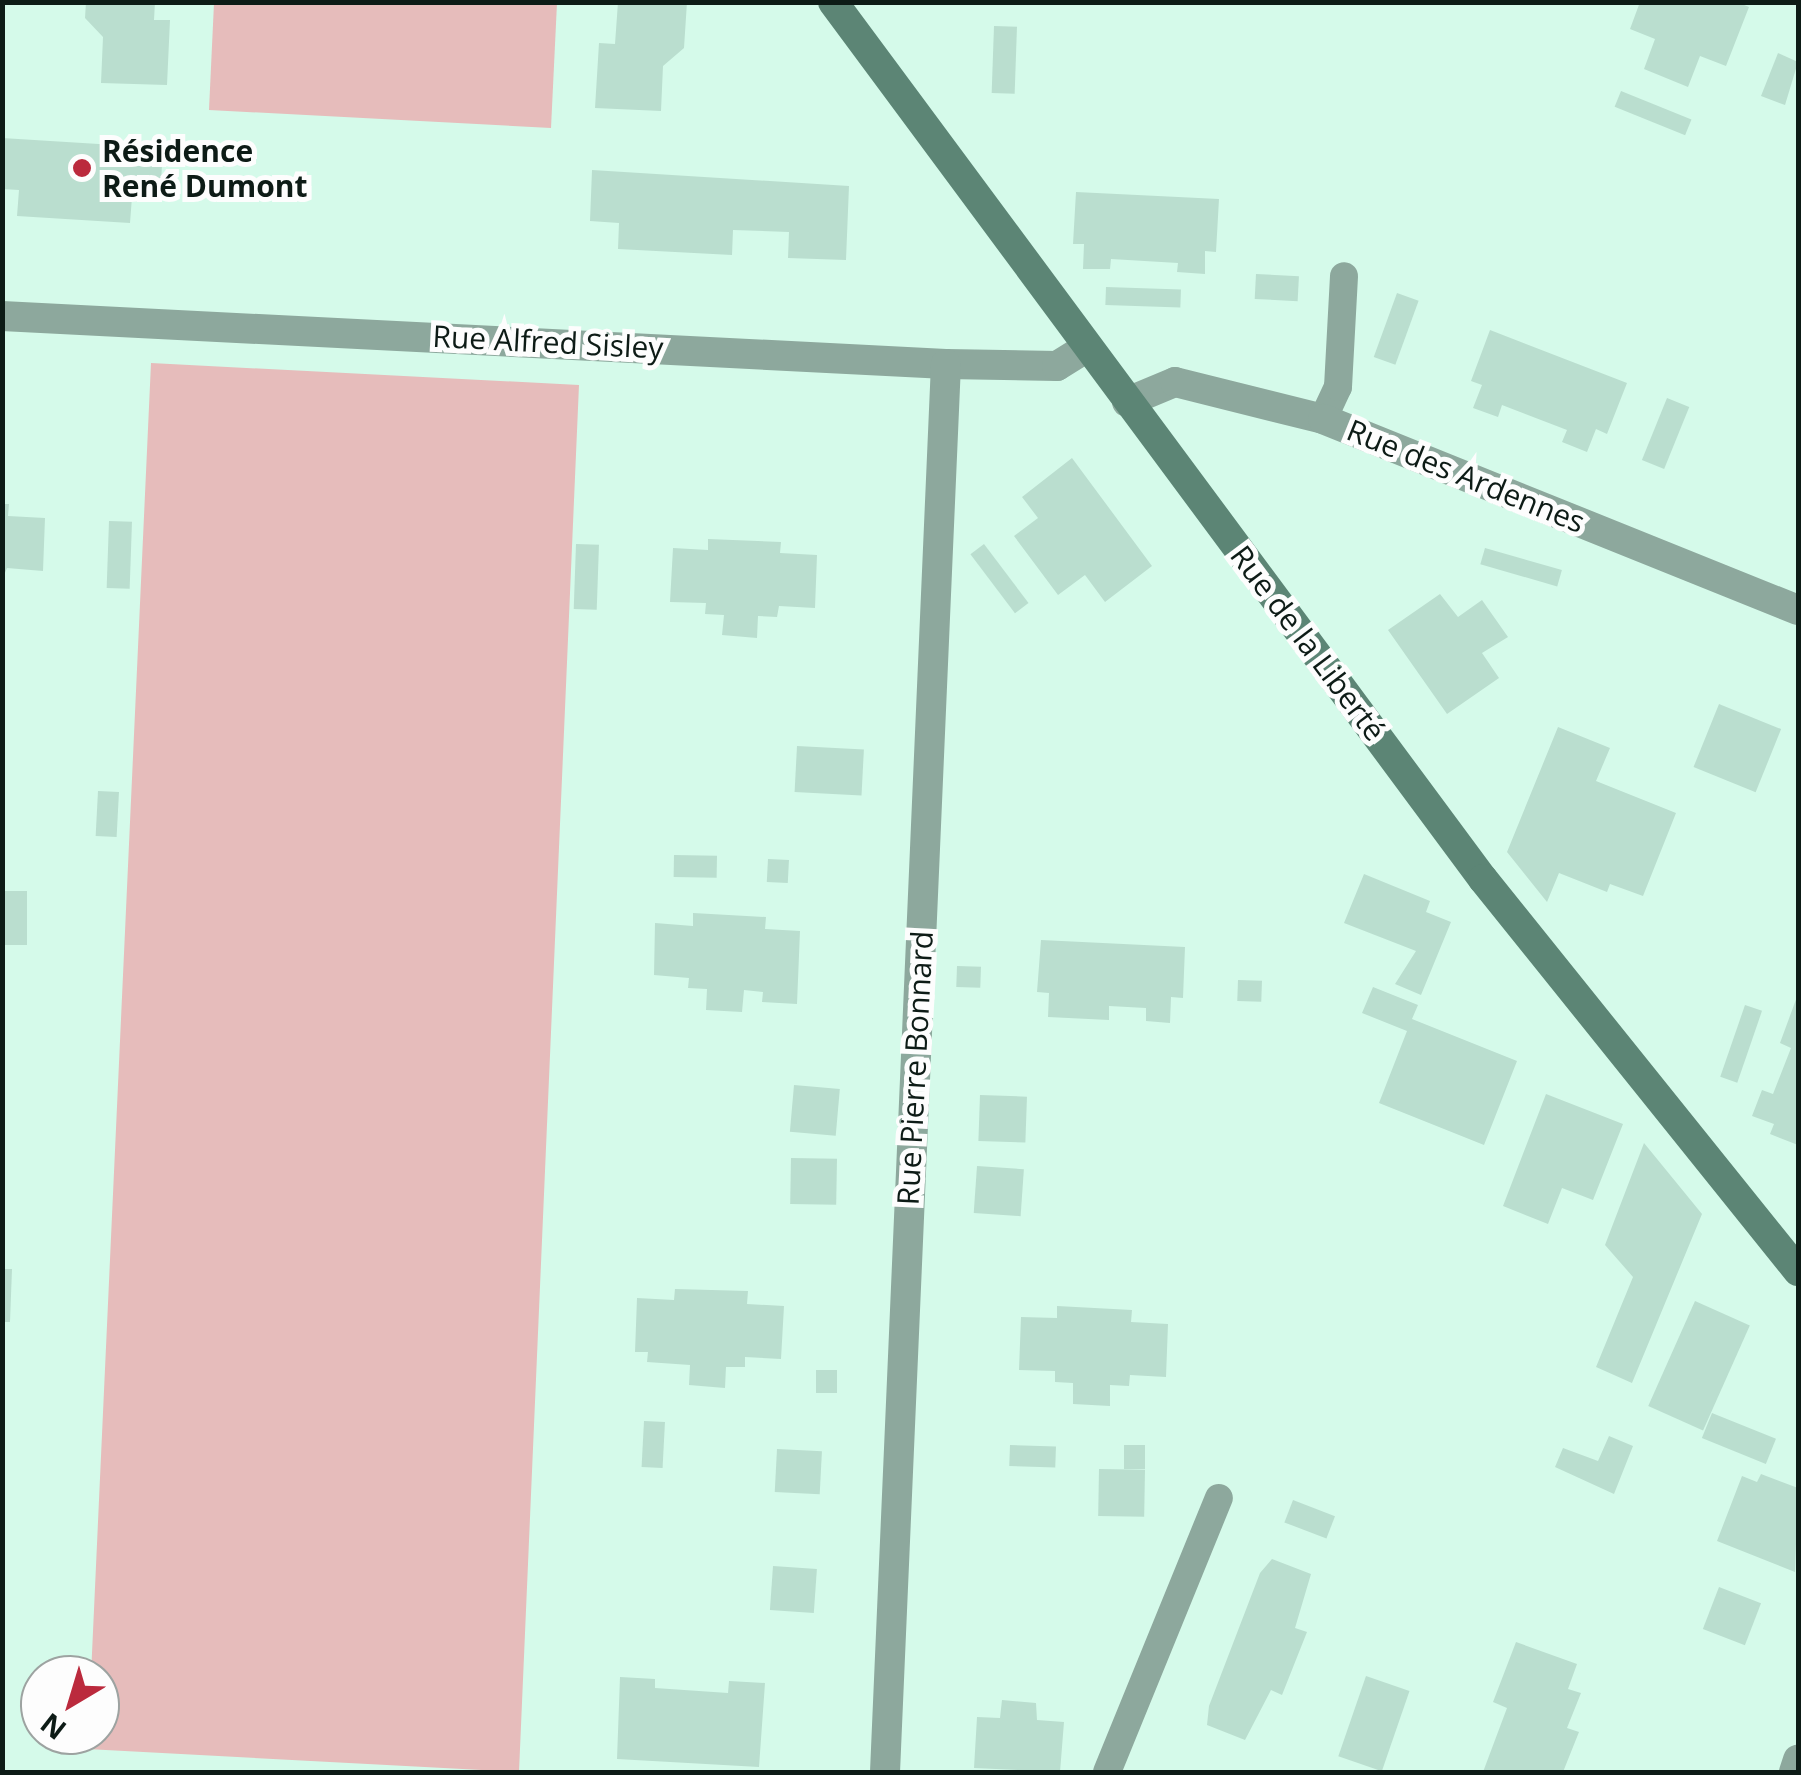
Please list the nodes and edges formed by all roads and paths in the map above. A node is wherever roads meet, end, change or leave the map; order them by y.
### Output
1 (833, 2) edge
2 (1344, 276) dead end
3 (2, 316) edge
4 (1088, 348) junction
5 (946, 364) junction
6 (1128, 402) junction
7 (1323, 418) junction
8 (1798, 610) edge
9 (1798, 1271) edge
10 (1218, 1498) dead end
11 (1798, 1760) edge
12 (885, 1772) edge
13 (1107, 1772) edge
14 (1794, 1772) edge

1 - 4 street, Rue de la Liberté
2 - 7 lane
3 - 5 street, Rue Alfred Sisley
4 - 5 street, Rue Alfred Sisley
4 - 6 street, Rue de la Liberté
5 - 12 street, Rue Pierre Bonnard
6 - 7 street, Rue des Ardennes
6 - 9 street, Rue de la Liberté
7 - 8 street, Rue des Ardennes
10 - 13 lane
11 - 14 street

